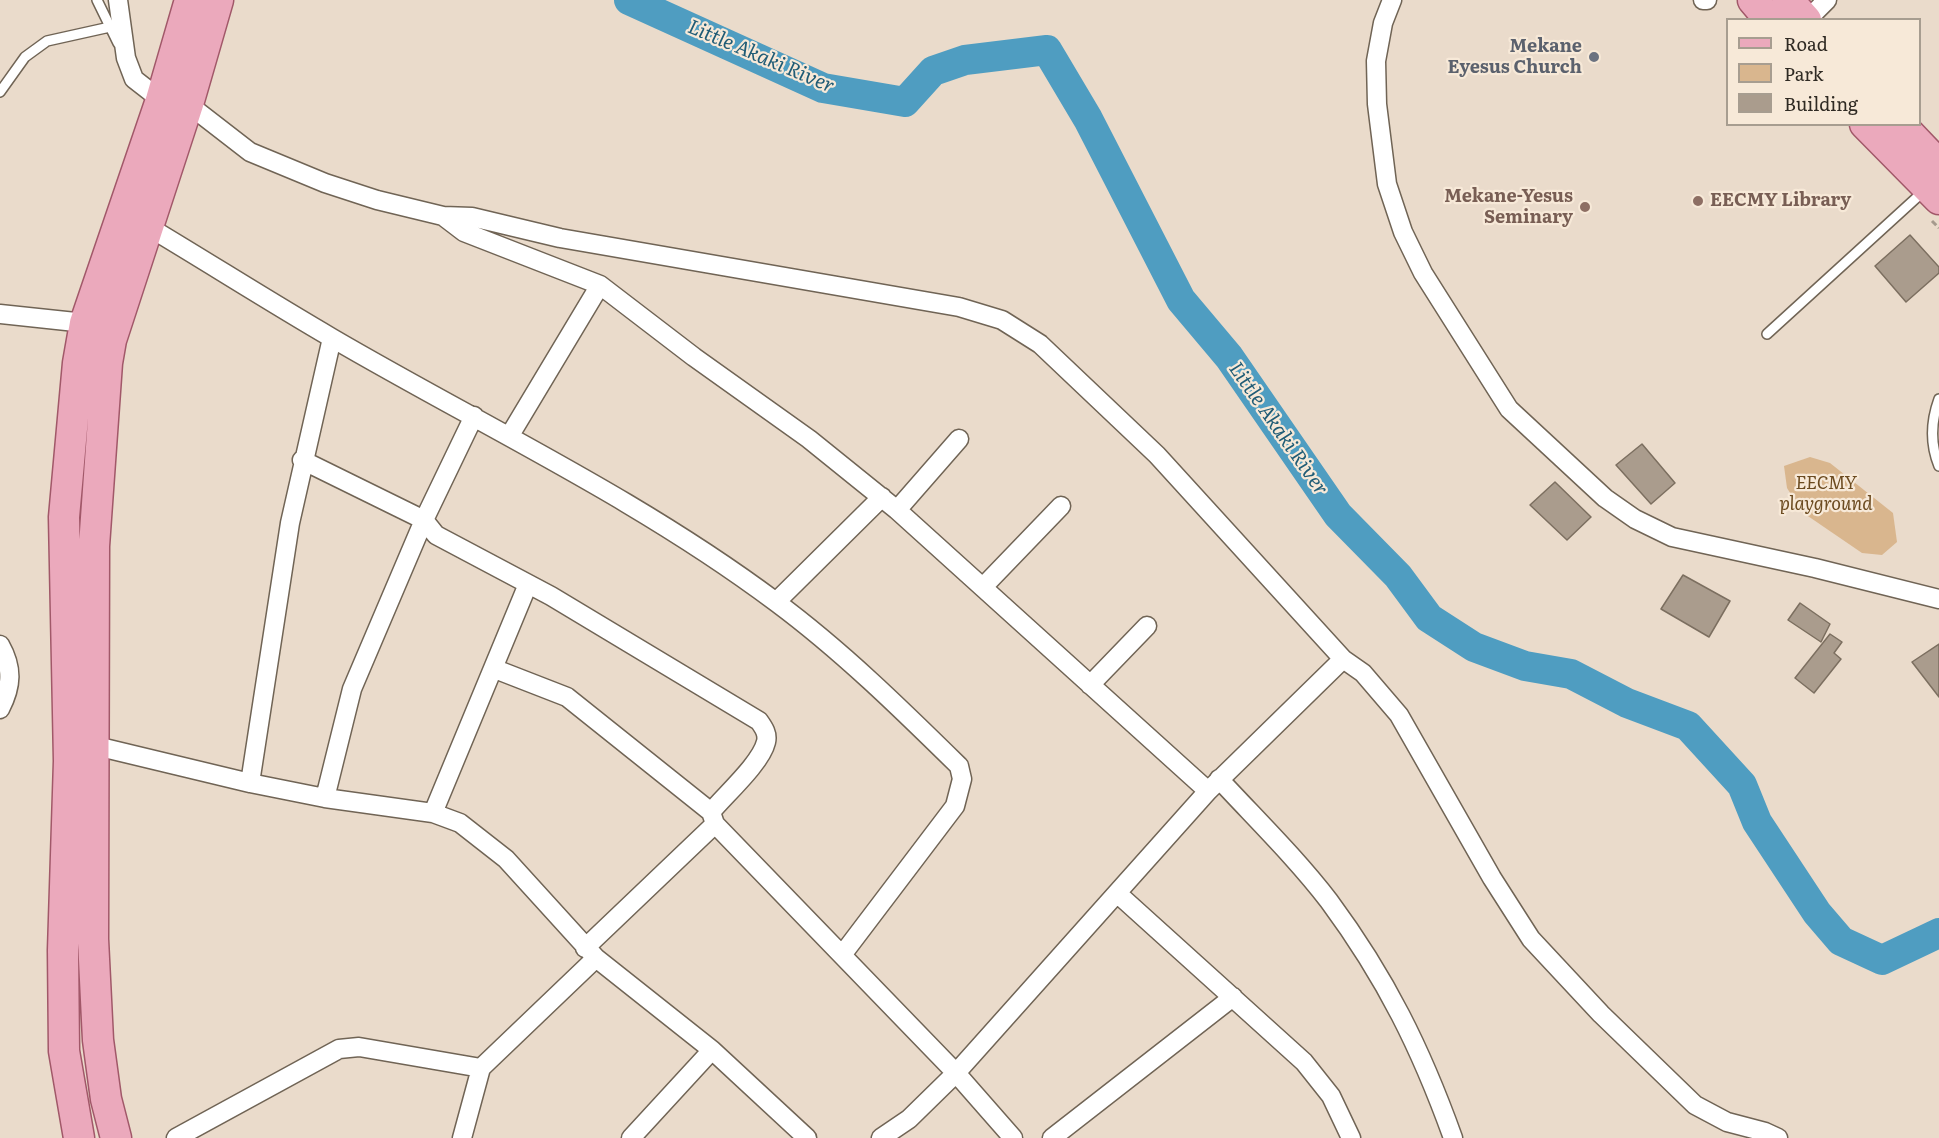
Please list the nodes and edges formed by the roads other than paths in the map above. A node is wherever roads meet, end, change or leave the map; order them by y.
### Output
1 (97, 0) edge
2 (118, 0) edge
3 (190, 0) edge
4 (218, 0) edge
5 (1392, 0) edge
6 (1753, 0) edge
7 (1788, 0) edge
8 (1827, 0) edge
9 (1768, 18) edge
10 (1804, 18) edge
11 (1808, 18) edge
12 (110, 27) junction
13 (126, 58) junction
14 (0, 92) edge
15 (174, 102) junction
16 (1867, 126) edge
17 (1901, 126) edge
18 (1935, 184) edge
19 (443, 216) junction
20 (147, 226) junction
21 (600, 285) junction
22 (0, 314) edge
23 (83, 330) junction
24 (1767, 334) dead end
25 (332, 339) junction
26 (111, 340) junction
27 (1939, 399) edge
28 (474, 416) junction
29 (510, 435) junction
30 (959, 439) dead end
31 (302, 460) junction
32 (1939, 466) edge
33 (882, 497) junction
34 (1061, 506) dead end
35 (897, 510) junction
36 (424, 520) junction
37 (528, 584) junction
38 (983, 587) junction
39 (1939, 599) edge
40 (776, 602) junction
41 (1148, 626) dead end
42 (0, 645) edge
43 (1343, 659) junction
44 (495, 669) junction
45 (1090, 685) junction
46 (0, 709) edge
47 (96, 746) junction
48 (250, 783) junction
49 (1214, 785) junction
50 (325, 798) junction
51 (433, 813) junction
52 (713, 818) junction
53 (1118, 894) junction
54 (590, 953) junction
55 (842, 955) junction
56 (1233, 997) junction
57 (712, 1050) junction
58 (481, 1068) junction
59 (956, 1073) junction
60 (79, 1138) edge
61 (116, 1138) edge
62 (176, 1138) edge
63 (462, 1138) edge
64 (631, 1138) edge
65 (807, 1138) edge
66 (881, 1138) edge
67 (1013, 1138) edge
68 (1052, 1138) edge
69 (1351, 1138) edge
70 (1453, 1138) edge
71 (1778, 1138) edge

1 - 12 lane
2 - 13 street
3 - 15 main road
4 - 15 main road
5 - 39 street
6 - 9 main road
7 - 10 main road
8 - 11 street
12 - 13 lane
12 - 14 lane
13 - 15 street
15 - 19 street
15 - 20 main road
15 - 23 main road
16 - 18 main road
17 - 18 main road
18 - 24 lane
19 - 21 street
19 - 43 street
20 - 25 street
20 - 26 main road
21 - 29 street
21 - 33 street
22 - 23 street
23 - 26 main road
23 - 60 main road
25 - 28 street
25 - 31 street
26 - 47 main road
27 - 32 lane
28 - 29 street
28 - 36 street
29 - 40 street
30 - 35 street
31 - 36 street
31 - 48 street
33 - 35 street
33 - 40 street
34 - 38 street
35 - 38 street
36 - 37 street
36 - 50 street
37 - 44 street
37 - 52 street
38 - 45 street
40 - 55 street
41 - 45 street
42 - 46 street
43 - 49 street
43 - 71 street
44 - 51 street
44 - 52 street
45 - 49 street
47 - 48 street
47 - 61 main road
48 - 50 street
49 - 53 street
49 - 70 street
50 - 51 street
51 - 54 street
52 - 54 street
52 - 55 street
53 - 56 street
53 - 59 street
54 - 57 street
54 - 58 street
55 - 59 street
56 - 68 street
56 - 69 street
57 - 64 street
57 - 65 street
58 - 62 street
58 - 63 street
59 - 66 street
59 - 67 street

